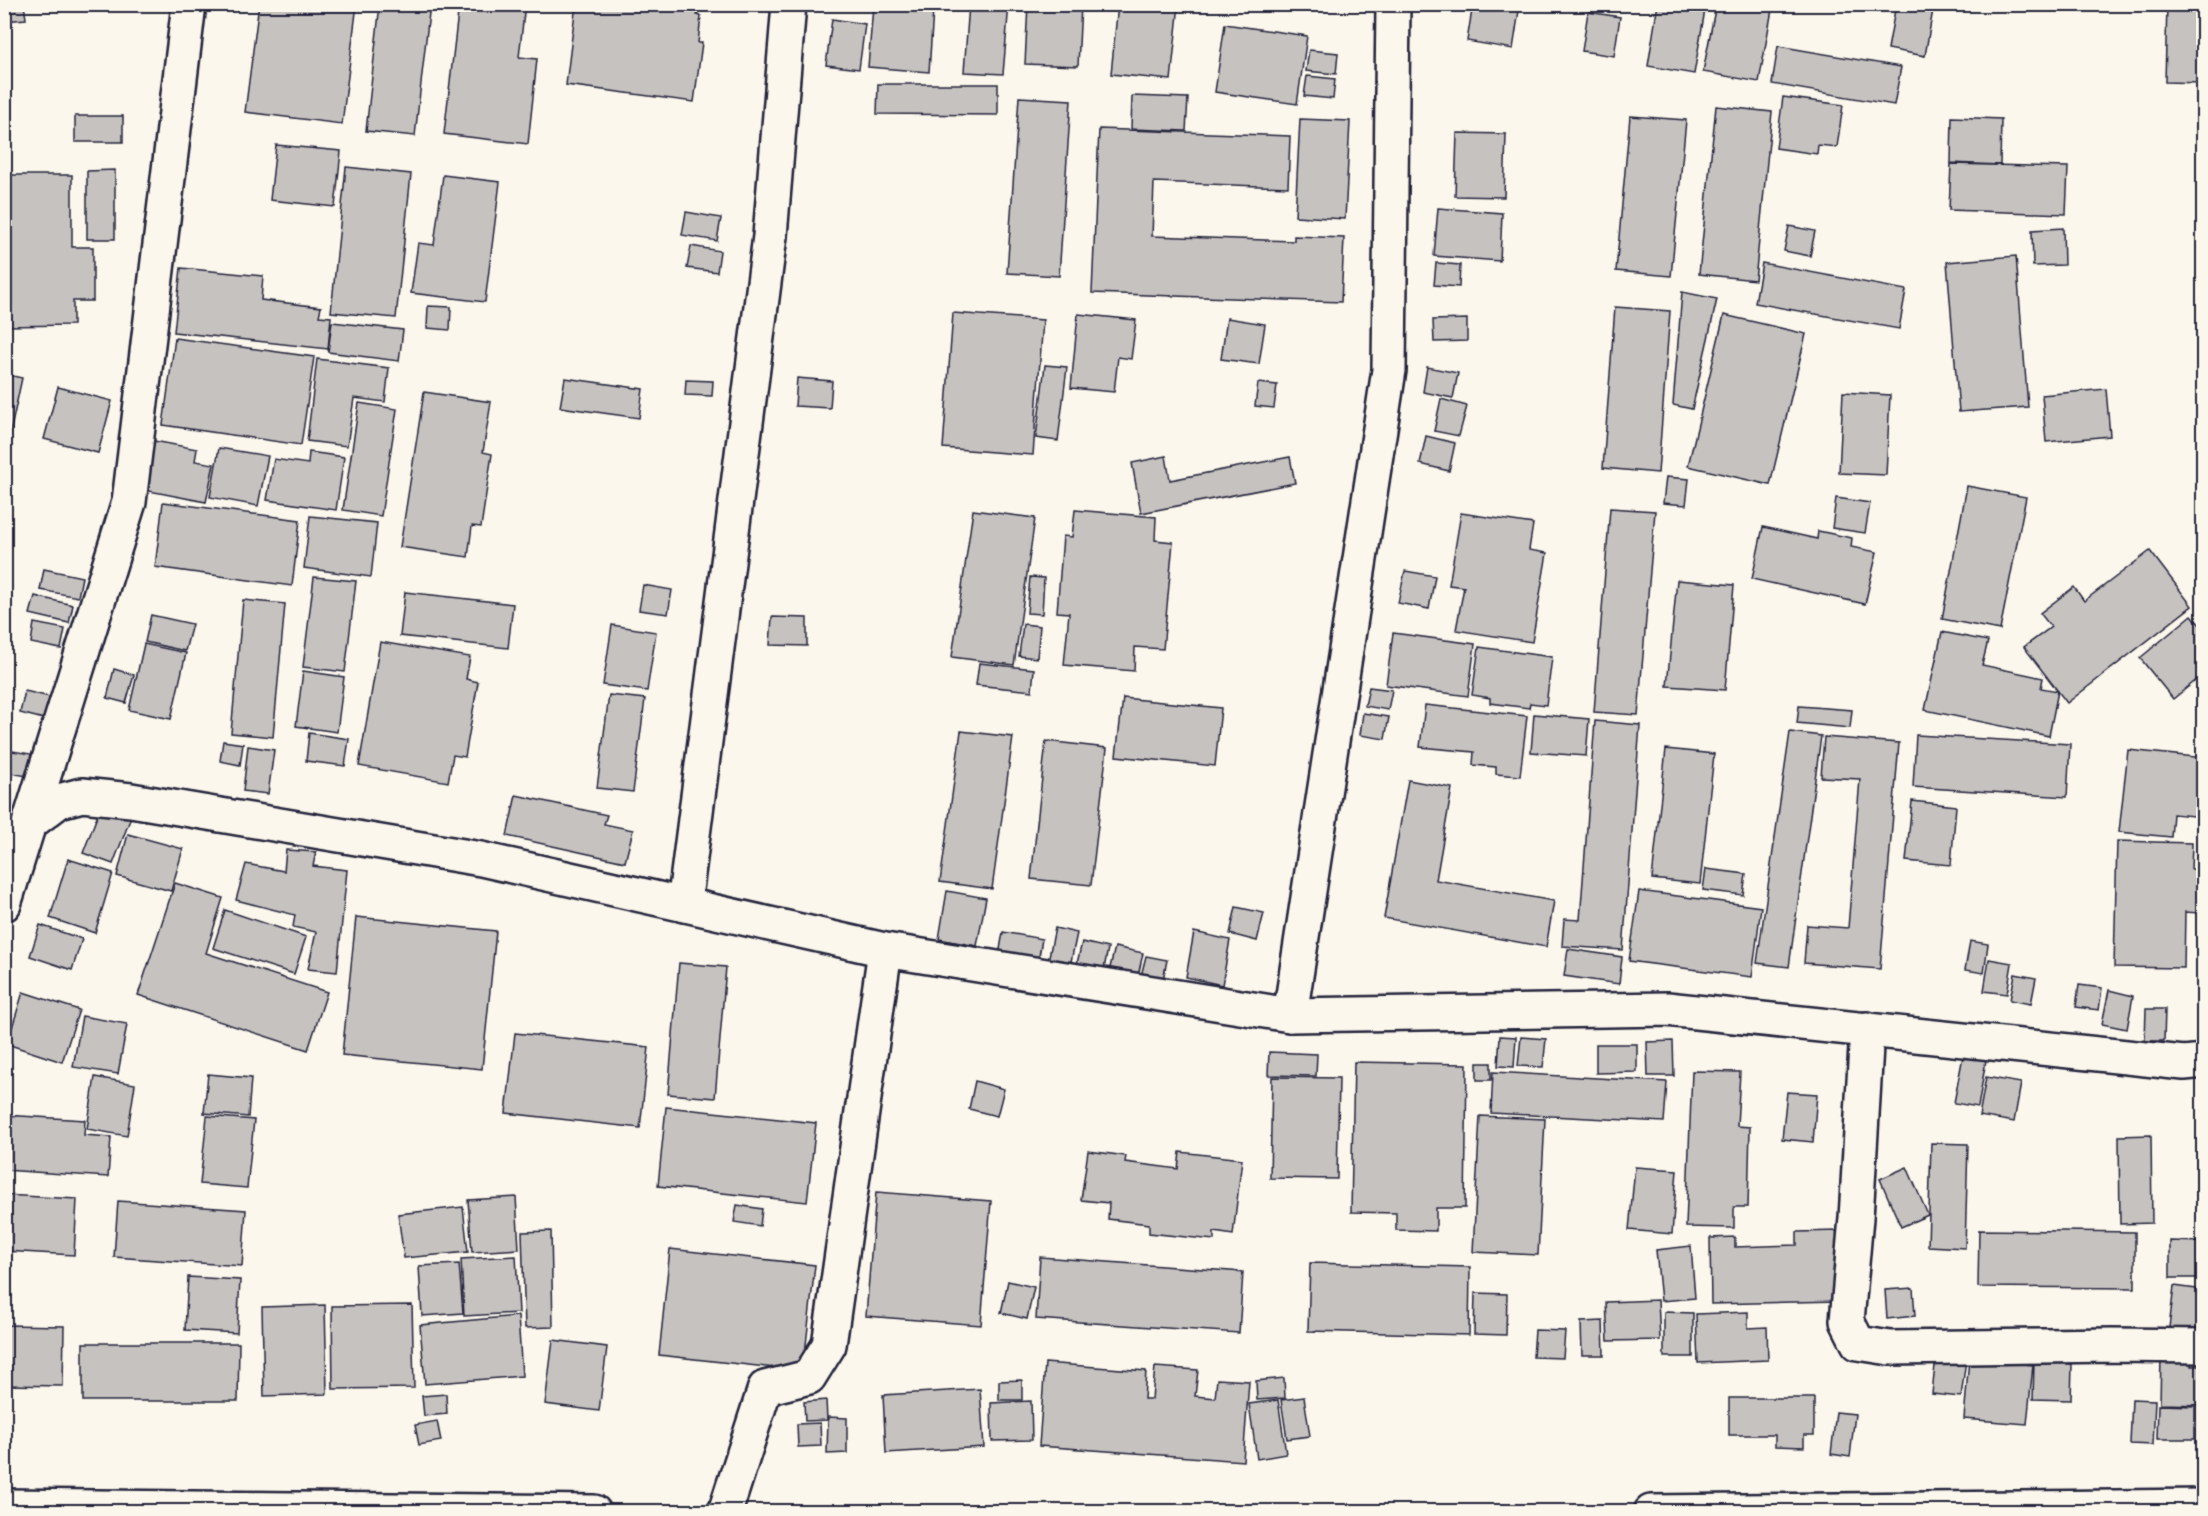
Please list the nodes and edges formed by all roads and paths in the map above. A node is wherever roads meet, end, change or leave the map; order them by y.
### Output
1 (189, 4) edge
2 (789, 4) edge
3 (1393, 4) edge
4 (30, 823) junction
5 (4, 904) edge
6 (684, 904) junction
7 (885, 950) junction
8 (1290, 1015) junction
9 (1867, 1029) junction
10 (2204, 1061) edge
11 (2204, 1346) edge
12 (4, 1506) edge
13 (2204, 1506) edge
14 (594, 1512) edge
15 (725, 1512) edge
16 (1651, 1512) edge

1 - 4 main road
2 - 6 main road
3 - 8 main road
4 - 5 main road
4 - 6 main road
6 - 7 main road
7 - 8 main road
7 - 15 main road
8 - 9 main road
9 - 10 main road
9 - 11 main road
12 - 14 main road
13 - 16 main road

